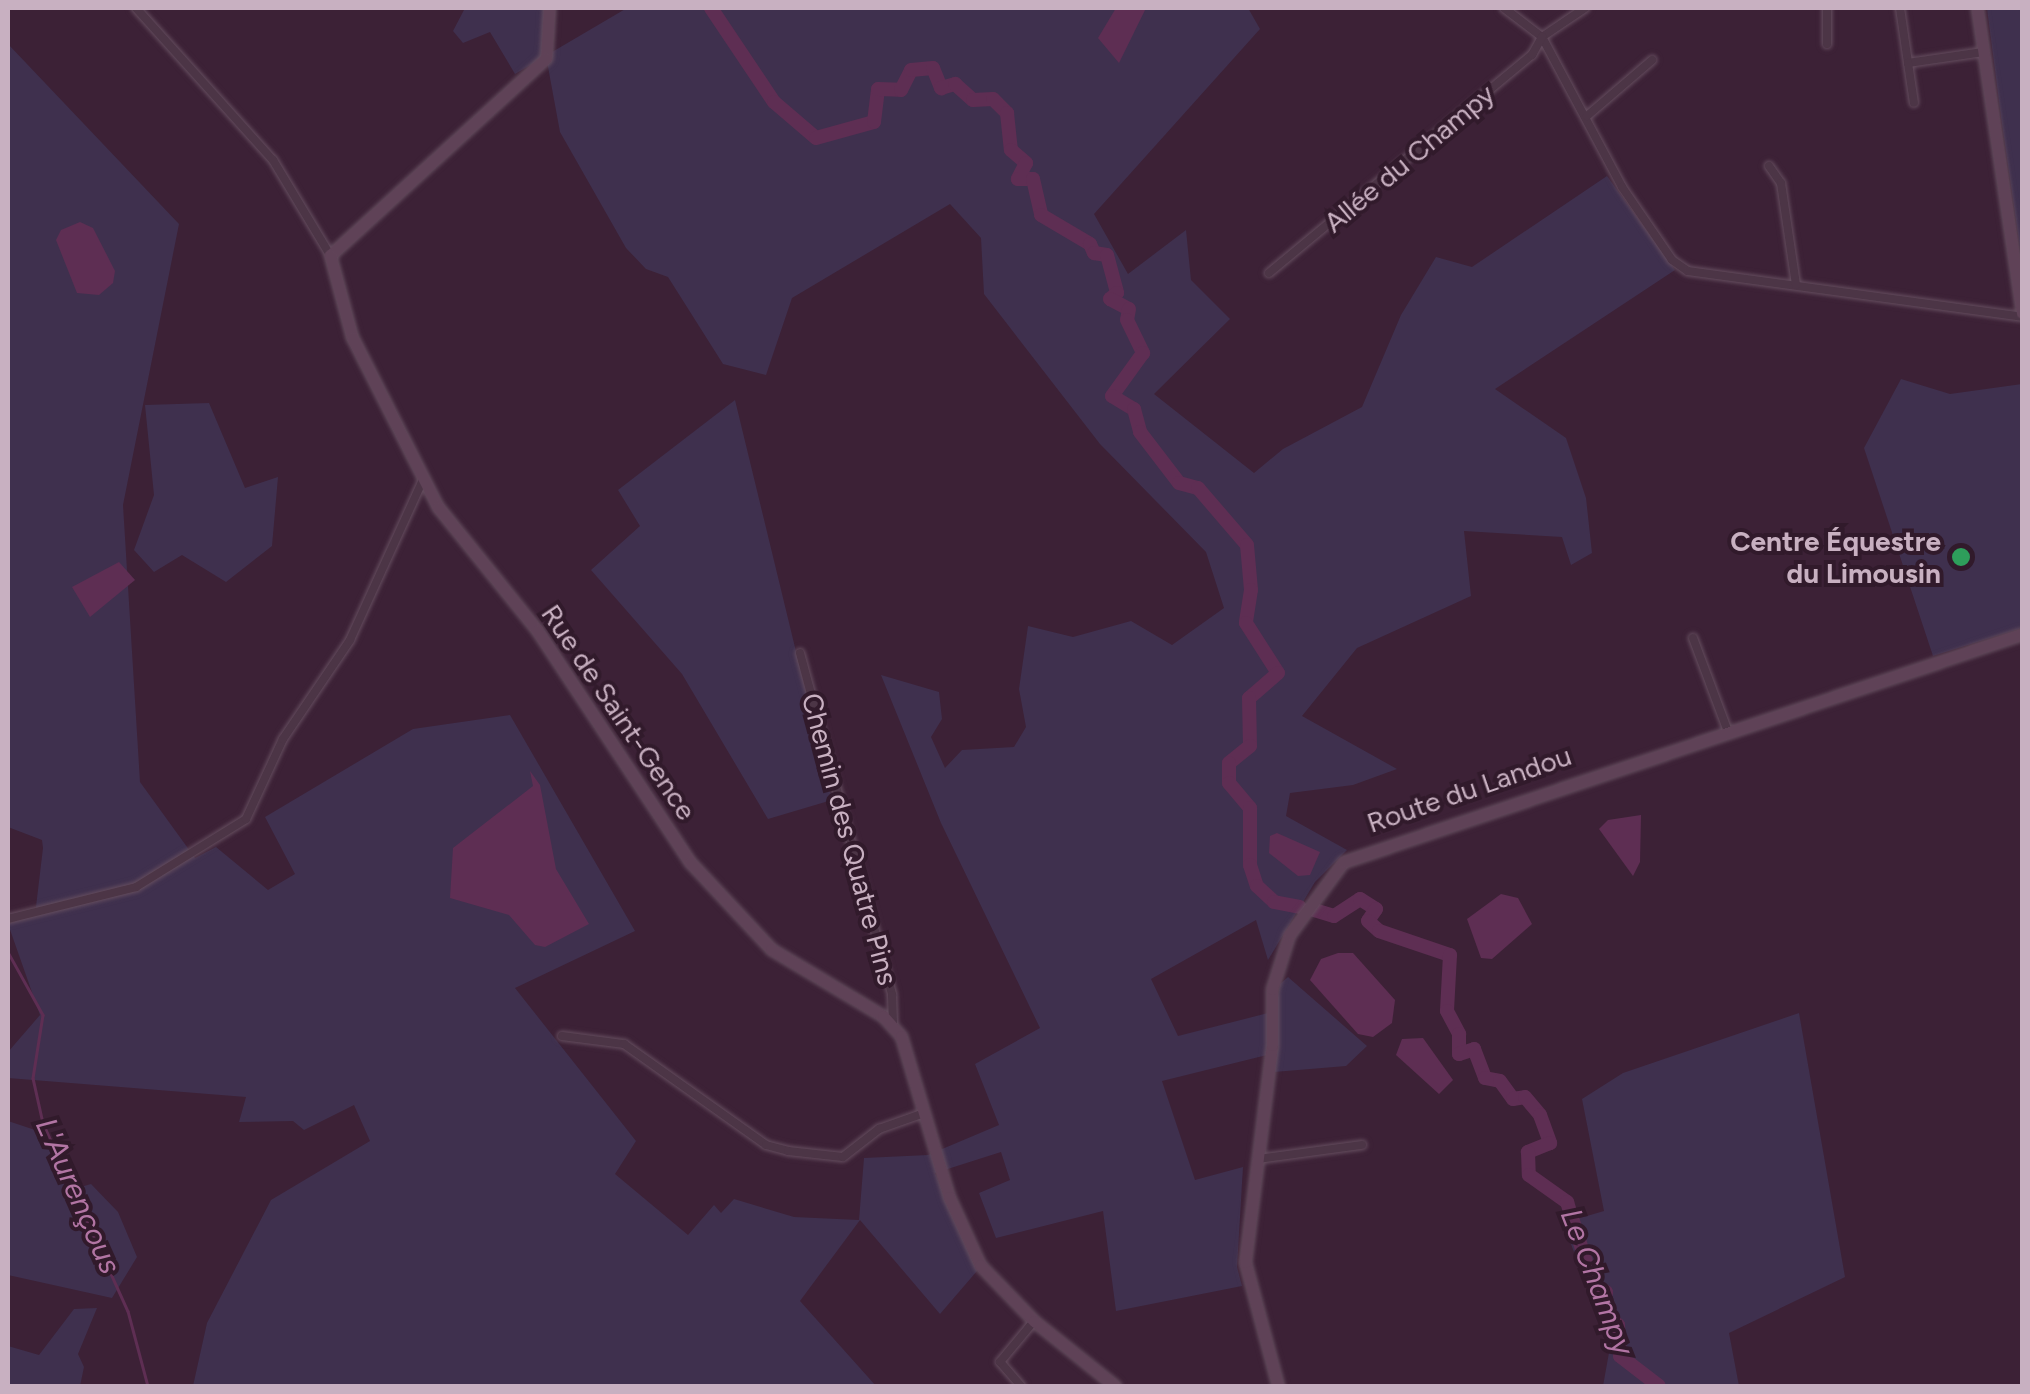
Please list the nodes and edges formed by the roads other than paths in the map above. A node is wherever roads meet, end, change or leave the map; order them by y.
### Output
1 (136, 8) edge
2 (550, 8) edge
3 (1504, 8) edge
4 (1585, 8) edge
5 (1826, 8) edge
6 (1900, 8) edge
7 (1977, 8) edge
8 (1542, 36) junction
9 (1826, 44) dead end
10 (1983, 52) junction
11 (1652, 60) dead end
12 (1908, 62) junction
13 (1914, 103) dead end
14 (1587, 116) junction
15 (1769, 166) dead end
16 (330, 256) junction
17 (1269, 273) dead end
18 (1796, 286) junction
19 (2022, 315) edge
20 (422, 480) junction
21 (2022, 634) edge
22 (1693, 638) dead end
23 (800, 654) dead end
24 (1727, 729) junction
25 (8, 920) edge
26 (893, 1025) junction
27 (562, 1036) dead end
28 (924, 1112) junction
29 (1362, 1145) dead end
30 (1254, 1159) junction
31 (1034, 1322) junction
32 (1022, 1386) edge
33 (1115, 1386) edge
34 (1278, 1386) edge

1 - 16 street, Rue de Saint-Gence
2 - 16 street
3 - 8 street
4 - 8 street, Allée du Champy
5 - 9 street
6 - 12 street
7 - 10 street
8 - 14 street
8 - 17 street, Allée du Champy
10 - 12 street
10 - 19 street
11 - 14 street
12 - 13 street
14 - 18 street
15 - 18 street
16 - 20 street, Rue de Saint-Gence
18 - 19 street
20 - 25 street
20 - 26 street, Rue de Saint-Gence
21 - 24 street, Route du Landou
22 - 24 street
23 - 26 street, Chemin des Quatre Pins
24 - 30 street, Route du Landou
26 - 28 street
27 - 28 street
28 - 31 street
29 - 30 street
30 - 34 street, Route du Landou
31 - 32 street
31 - 33 street

